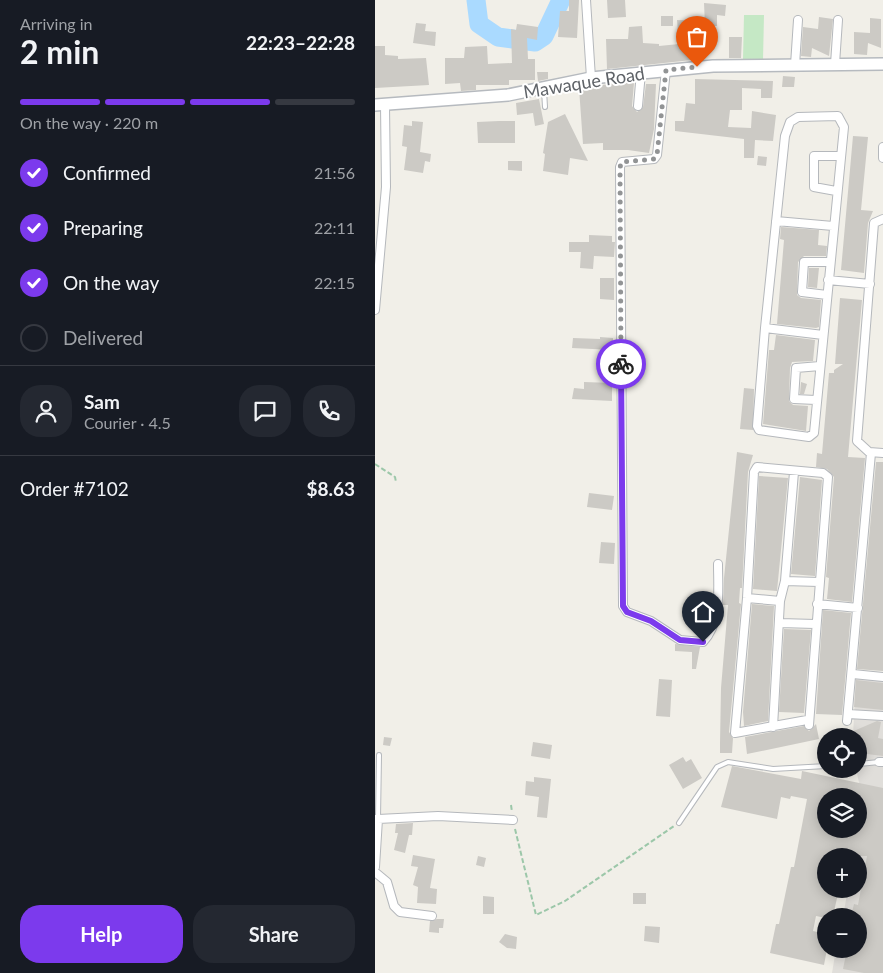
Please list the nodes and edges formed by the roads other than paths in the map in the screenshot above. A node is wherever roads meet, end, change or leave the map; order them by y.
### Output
1 (586, 0) edge
2 (797, 20) dead end
3 (838, 20) dead end
4 (835, 64) junction
5 (883, 64) edge
6 (795, 65) junction
7 (666, 70) junction
8 (641, 72) junction
9 (591, 78) junction
10 (544, 88) junction
11 (380, 105) edge
12 (638, 106) dead end
13 (545, 107) dead end
14 (883, 146) edge
15 (841, 156) junction
16 (883, 158) edge
17 (836, 190) junction
18 (883, 219) edge
19 (776, 221) junction
20 (833, 226) junction
21 (829, 262) junction
22 (828, 280) junction
23 (870, 284) junction
24 (827, 295) junction
25 (375, 310) edge
26 (765, 328) junction
27 (823, 335) junction
28 (820, 366) junction
29 (816, 400) junction
30 (871, 453) junction
31 (883, 453) edge
32 (794, 472) junction
33 (718, 564) dead end
34 (785, 581) junction
35 (819, 582) junction
36 (747, 598) junction
37 (780, 601) junction
38 (817, 604) junction
39 (858, 608) junction
40 (780, 623) junction
41 (815, 624) junction
42 (853, 674) junction
43 (883, 677) edge
44 (883, 716) edge
45 (773, 728) junction
46 (379, 756) dead end
47 (881, 762) edge
48 (867, 763) edge
49 (817, 767) edge
50 (376, 819) edge
51 (513, 820) road end
52 (679, 823) road end
53 (375, 867) edge
54 (375, 872) edge
55 (432, 916) dead end

1 - 9 street
2 - 6 street
3 - 4 street
4 - 5 main road, Mawaque Road
4 - 6 main road, Mawaque Road
6 - 7 main road, Mawaque Road
7 - 8 main road, Mawaque Road
7 - 33 street
8 - 9 main road, Mawaque Road
8 - 12 street
9 - 10 main road, Mawaque Road
10 - 11 main road, Mawaque Road
10 - 13 lane
11 - 25 street
14 - 16 street
15 - 17 street
15 - 17 street
15 - 19 street
17 - 20 street
18 - 23 street
19 - 20 street
19 - 26 street
20 - 21 street
21 - 22 street
21 - 24 street
22 - 23 street
22 - 24 street
23 - 30 street
24 - 27 street
26 - 27 street
26 - 29 street
27 - 28 street
28 - 29 street
28 - 29 street
30 - 31 street
30 - 39 street
32 - 34 street
32 - 35 street
32 - 36 street
34 - 35 street
34 - 37 street
35 - 38 street
36 - 37 street
36 - 45 street
37 - 40 street
38 - 39 street
38 - 41 street
39 - 42 street
40 - 41 street
40 - 45 street
41 - 45 street
42 - 43 street
42 - 44 street
46 - 50 lane
47 - 48 lane
49 - 52 lane
50 - 51 street
50 - 53 street
54 - 55 street

